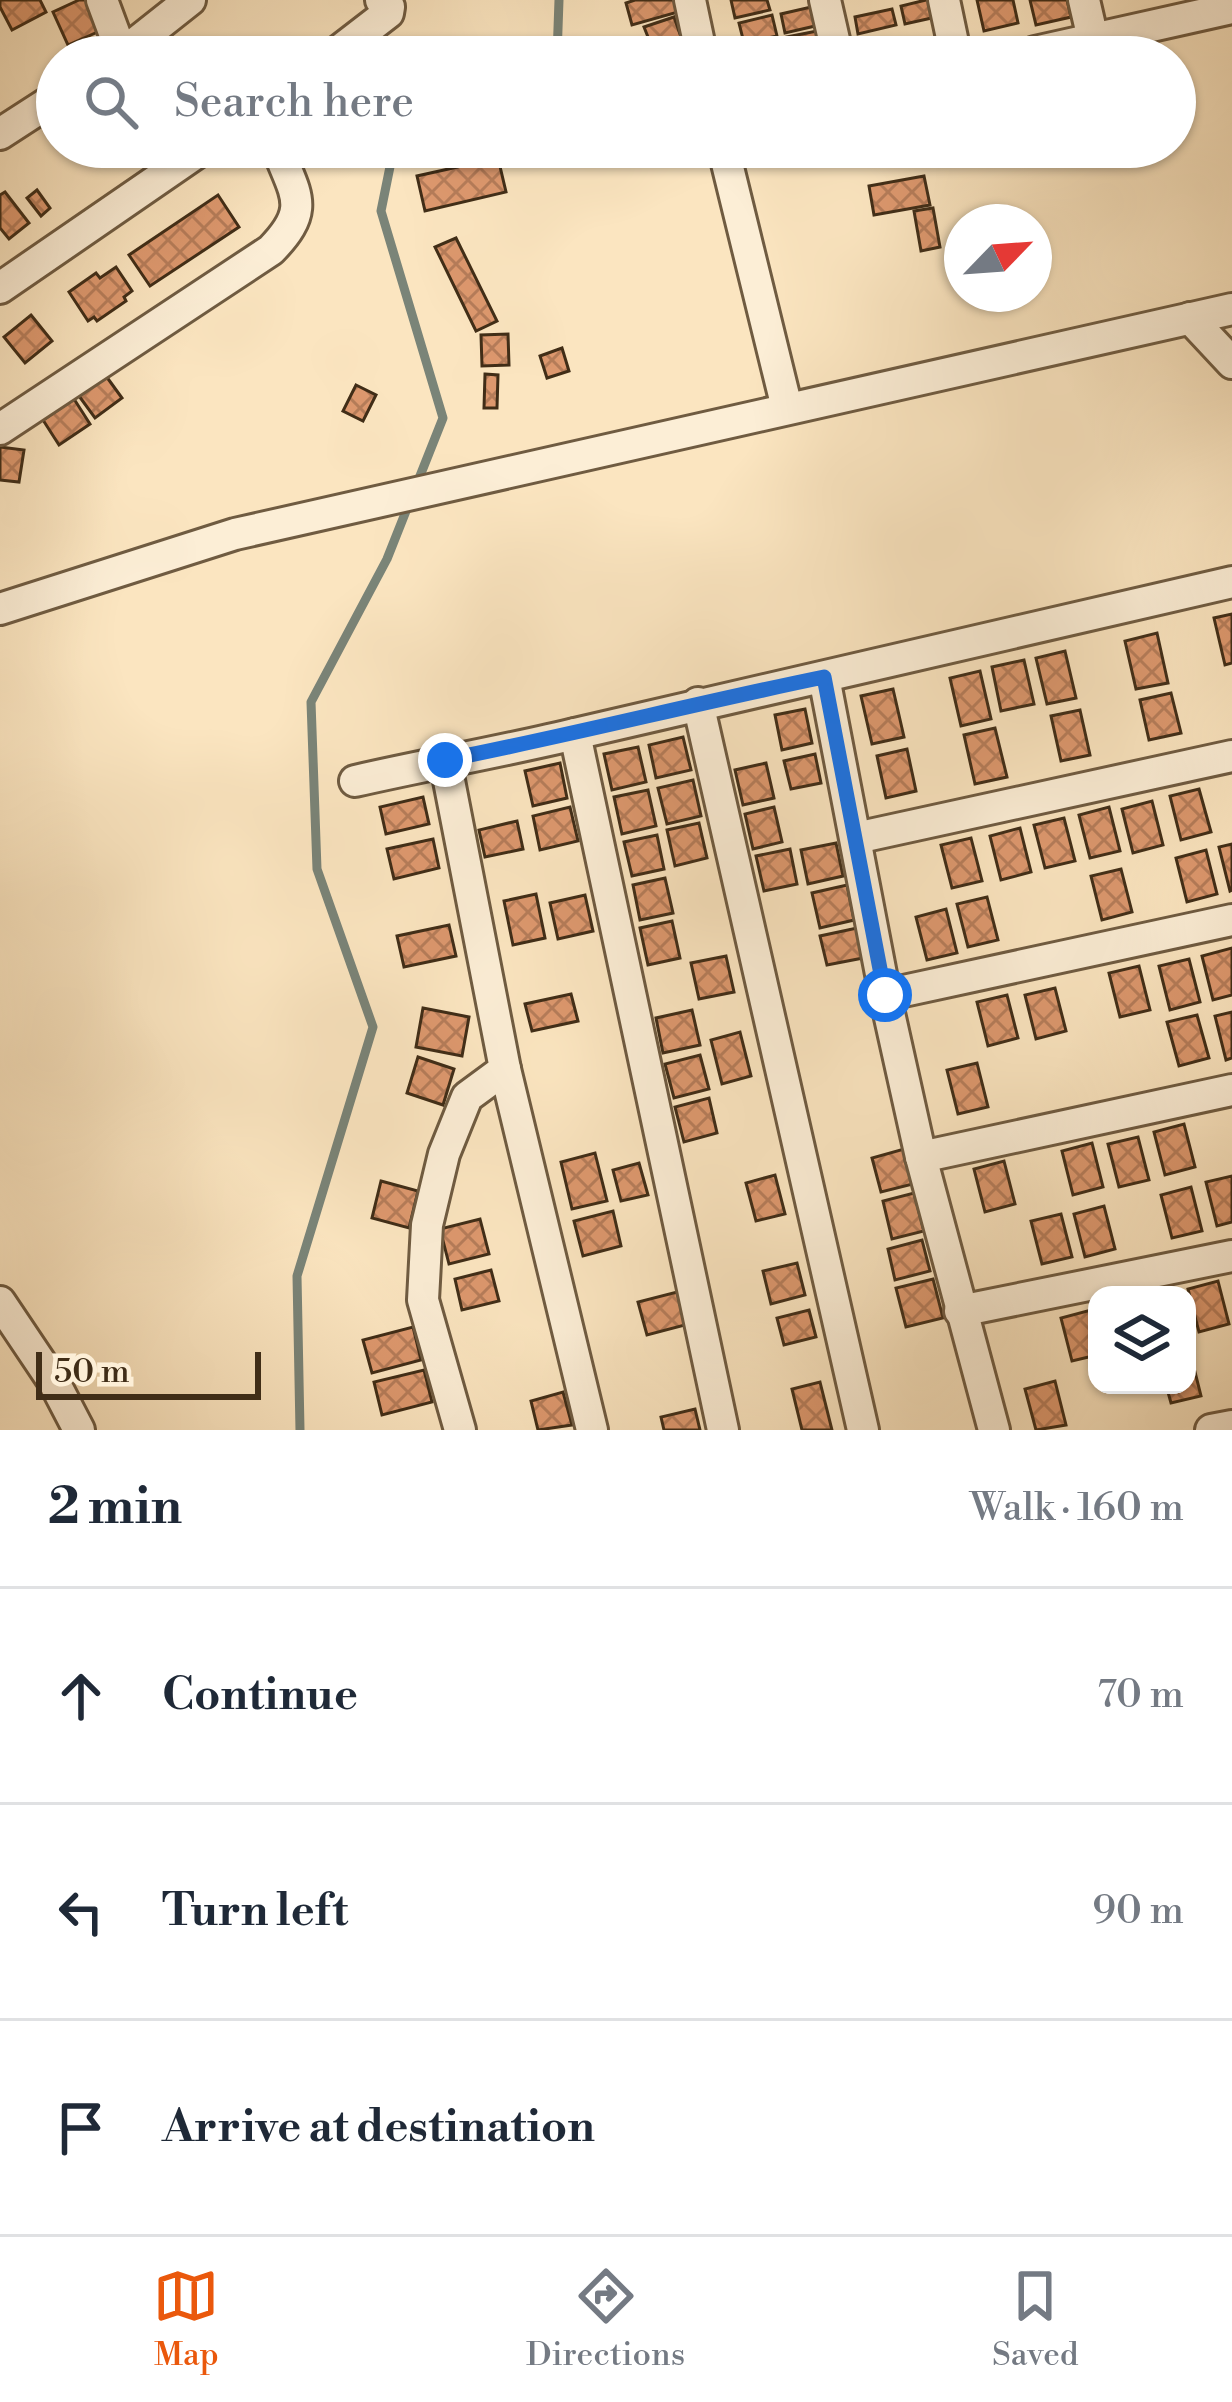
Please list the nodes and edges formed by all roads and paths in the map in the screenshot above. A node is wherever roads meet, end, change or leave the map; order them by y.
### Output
1 (102, 0) edge
2 (190, 0) edge
3 (381, 0) edge
4 (690, 0) edge
5 (825, 0) edge
6 (944, 0) edge
7 (1084, 0) edge
8 (1232, 8) edge
9 (114, 36) edge
10 (145, 36) edge
11 (358, 36) edge
12 (698, 36) edge
13 (833, 36) edge
14 (952, 36) edge
15 (1092, 36) edge
16 (1106, 36) edge
17 (36, 111) edge
18 (0, 134) edge
19 (174, 168) edge
20 (285, 168) edge
21 (728, 168) edge
22 (0, 288) edge
23 (1232, 308) edge
24 (1190, 318) junction
25 (1232, 363) edge
26 (787, 408) junction
27 (0, 429) edge
28 (1232, 582) edge
29 (0, 610) edge
30 (824, 677) junction
31 (698, 703) junction
32 (575, 734) junction
33 (1232, 756) edge
34 (445, 760) junction
35 (355, 782) dead end
36 (856, 838) junction
37 (1232, 920) edge
38 (885, 995) junction
39 (505, 1069) junction
40 (1232, 1090) edge
41 (921, 1157) junction
42 (1232, 1256) edge
43 (0, 1302) edge
44 (960, 1311) junction
45 (1232, 1426) edge
46 (79, 1430) edge
47 (460, 1430) edge
48 (592, 1430) edge
49 (724, 1430) edge
50 (863, 1430) edge
51 (994, 1430) edge
52 (1210, 1430) edge

1 - 9 street
2 - 10 street
3 - 11 street
4 - 12 street
5 - 13 street
6 - 14 street
7 - 15 street
8 - 16 street
17 - 18 street
19 - 22 street
20 - 27 street
21 - 26 street
23 - 24 street
24 - 25 street
24 - 26 street
26 - 29 street
28 - 30 street
30 - 31 street
30 - 36 street
31 - 32 street
31 - 50 street
32 - 34 street
32 - 49 street
33 - 36 street
34 - 35 street
34 - 39 street
36 - 38 street
37 - 38 street
38 - 41 street
39 - 47 street
39 - 48 street
40 - 41 street
41 - 44 street
42 - 44 street
43 - 46 street
44 - 51 street
45 - 52 street

